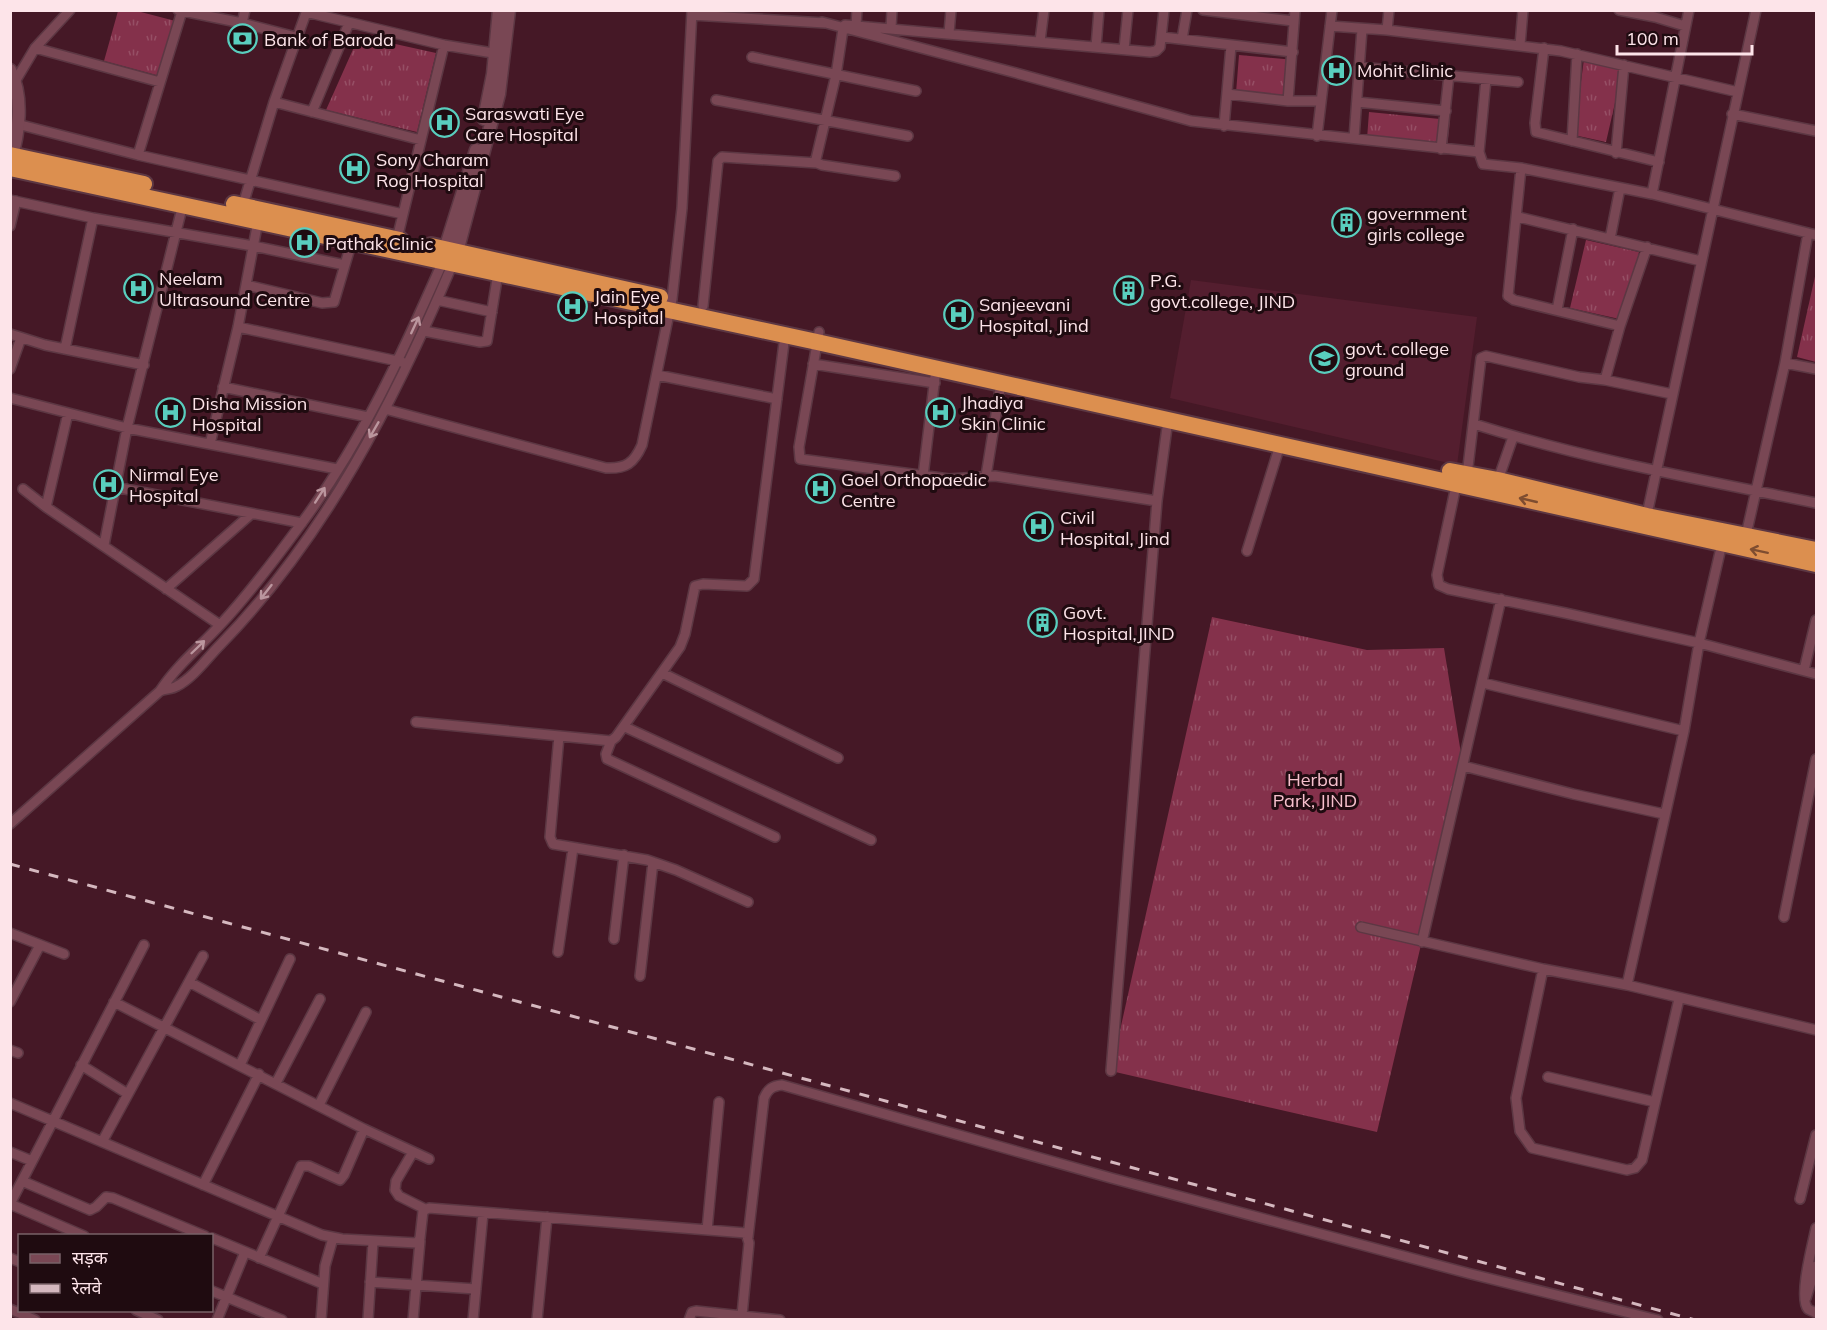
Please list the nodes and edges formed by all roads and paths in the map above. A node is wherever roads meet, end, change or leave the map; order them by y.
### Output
1 (70, 10) edge
2 (245, 10) edge
3 (499, 10) edge
4 (509, 10) edge
5 (798, 10) edge
6 (857, 10) edge
7 (892, 10) edge
8 (951, 10) edge
9 (1044, 10) edge
10 (1099, 10) edge
11 (1128, 10) edge
12 (1164, 10) edge
13 (1186, 10) edge
14 (1203, 10) edge
15 (1332, 10) edge
16 (1389, 10) edge
17 (1523, 10) edge
18 (1689, 10) edge
19 (1756, 10) edge
20 (180, 11) edge
21 (306, 11) edge
22 (1221, 11) edge
23 (1622, 11) edge
24 (195, 12) edge
25 (692, 13) edge
26 (732, 14) edge
27 (1294, 16) edge
28 (797, 21) junction
29 (822, 22) junction
30 (349, 23) junction
31 (242, 24) junction
32 (856, 26) junction
33 (1330, 26) junction
34 (1685, 26) junction
35 (891, 28) junction
36 (843, 29) junction
37 (1362, 29) junction
38 (1387, 30) junction
39 (949, 33) junction
40 (1162, 37) junction
41 (296, 38) junction
42 (1182, 39) junction
43 (1040, 41) junction
44 (444, 45) junction
45 (1520, 45) junction
46 (1231, 46) junction
47 (1096, 47) junction
48 (36, 48) junction
49 (1544, 48) junction
50 (1124, 49) junction
51 (1293, 52) junction
52 (500, 54) junction
53 (1577, 54) junction
54 (752, 57) dead end
55 (1624, 64) junction
56 (1359, 66) junction
57 (836, 75) junction
58 (1449, 75) junction
59 (1674, 77) junction
60 (1486, 79) junction
61 (12, 80) edge
62 (160, 82) junction
63 (1518, 82) dead end
64 (916, 91) dead end
65 (1738, 92) junction
66 (1227, 94) junction
67 (716, 100) dead end
68 (1288, 101) junction
69 (1320, 101) junction
70 (274, 102) junction
71 (1358, 102) junction
72 (1446, 111) junction
73 (312, 112) junction
74 (1732, 114) junction
75 (826, 119) junction
76 (17, 124) junction
77 (1224, 126) junction
78 (1816, 131) edge
79 (908, 136) dead end
80 (1317, 136) junction
81 (1354, 138) junction
82 (421, 140) junction
83 (1572, 141) junction
84 (1441, 149) junction
85 (1479, 152) junction
86 (1616, 153) junction
87 (138, 155) junction
88 (11, 160) edge
89 (1659, 162) junction
90 (817, 163) junction
91 (1521, 168) junction
92 (895, 176) dead end
93 (249, 179) junction
94 (1620, 189) junction
95 (1652, 194) junction
96 (13, 200) edge
97 (183, 204) junction
98 (1712, 209) junction
99 (241, 211) junction
100 (403, 214) junction
101 (1518, 217) junction
102 (93, 218) junction
103 (258, 221) junction
104 (10, 226) edge
105 (1573, 229) junction
106 (176, 232) junction
107 (1812, 234) edge
108 (397, 239) junction
109 (1610, 239) junction
110 (352, 241) junction
111 (253, 246) junction
112 (1647, 247) junction
113 (449, 256) junction
114 (1701, 261) junction
115 (345, 265) junction
116 (498, 273) junction
117 (246, 285) junction
118 (437, 300) junction
119 (671, 305) junction
120 (703, 306) junction
121 (1557, 310) junction
122 (492, 312) junction
123 (1620, 326) junction
124 (238, 327) junction
125 (424, 331) junction
126 (10, 334) edge
127 (785, 335) junction
128 (818, 337) junction
129 (21, 338) junction
130 (65, 349) junction
131 (398, 360) junction
132 (1785, 363) junction
133 (813, 364) junction
134 (144, 365) junction
135 (408, 365) junction
136 (10, 369) edge
137 (1816, 369) edge
138 (657, 375) junction
139 (935, 376) junction
140 (1605, 380) junction
141 (1001, 383) junction
142 (223, 387) junction
143 (1672, 394) junction
144 (10, 398) edge
145 (777, 399) junction
146 (385, 409) junction
147 (68, 413) junction
148 (368, 417) junction
149 (1168, 420) junction
150 (1474, 424) junction
151 (127, 428) junction
152 (1514, 437) junction
153 (210, 444) junction
154 (1280, 445) junction
155 (337, 469) junction
156 (1657, 470) junction
157 (923, 476) junction
158 (986, 476) junction
159 (1461, 477) junction
160 (1498, 480) junction
161 (115, 487) junction
162 (23, 489) dead end
163 (1757, 491) junction
164 (1157, 501) junction
165 (1816, 504) edge
166 (46, 507) junction
167 (251, 514) junction
168 (1645, 521) junction
169 (302, 523) junction
170 (1746, 535) junction
171 (1723, 537) junction
172 (104, 545) junction
173 (1816, 550) edge
174 (1247, 551) dead end
175 (272, 561) junction
176 (1816, 564) edge
177 (284, 569) junction
178 (166, 589) junction
179 (1501, 599) junction
180 (1816, 620) edge
181 (220, 625) junction
182 (1699, 643) junction
183 (1804, 670) junction
184 (662, 673) junction
185 (1816, 674) edge
186 (1483, 683) junction
187 (160, 691) junction
188 (416, 722) dead end
189 (625, 727) junction
190 (1684, 731) junction
191 (560, 736) junction
192 (611, 741) junction
193 (838, 758) dead end
194 (1816, 759) edge
195 (1463, 766) junction
196 (1664, 814) junction
197 (10, 824) edge
198 (775, 837) dead end
199 (871, 840) dead end
200 (573, 848) junction
201 (624, 855) junction
202 (653, 862) junction
203 (748, 902) dead end
204 (1784, 917) dead end
205 (1360, 927) dead end
206 (10, 933) edge
207 (614, 939) dead end
208 (1422, 942) junction
209 (40, 945) junction
210 (144, 945) dead end
211 (558, 952) dead end
212 (64, 954) dead end
213 (203, 956) dead end
214 (290, 959) dead end
215 (1543, 969) junction
216 (640, 976) dead end
217 (189, 982) junction
218 (1627, 985) junction
219 (14, 990) edge
220 (320, 999) dead end
221 (1679, 999) junction
222 (10, 1002) edge
223 (114, 1002) junction
224 (366, 1012) dead end
225 (261, 1020) junction
226 (165, 1028) junction
227 (1816, 1030) edge
228 (81, 1065) junction
229 (240, 1065) junction
230 (1111, 1071) dead end
231 (258, 1074) junction
232 (1548, 1077) dead end
233 (276, 1083) junction
234 (128, 1094) junction
235 (10, 1102) edge
236 (719, 1102) dead end
237 (1655, 1102) junction
238 (319, 1105) junction
239 (53, 1121) junction
240 (364, 1129) junction
241 (1816, 1135) edge
242 (102, 1142) junction
243 (10, 1152) edge
244 (413, 1152) junction
245 (429, 1159) dead end
246 (32, 1161) junction
247 (22, 1181) junction
248 (203, 1185) junction
249 (1800, 1199) dead end
250 (425, 1209) junction
251 (483, 1212) junction
252 (277, 1216) junction
253 (547, 1217) junction
254 (1816, 1228) edge
255 (707, 1230) junction
256 (79, 1234) edge
257 (200, 1234) edge
258 (748, 1237) junction
259 (213, 1238) edge
260 (333, 1238) junction
261 (420, 1241) junction
262 (373, 1242) junction
263 (245, 1252) junction
264 (259, 1258) junction
265 (1816, 1266) edge
266 (370, 1282) junction
267 (323, 1284) junction
268 (416, 1286) junction
269 (476, 1289) junction
270 (213, 1291) edge
271 (226, 1297) junction
272 (1805, 1300) junction
273 (10, 1309) edge
274 (138, 1312) edge
275 (1810, 1314) edge
276 (742, 1316) junction
277 (34, 1320) edge
278 (158, 1320) edge
279 (217, 1320) edge
280 (282, 1320) edge
281 (321, 1320) edge
282 (368, 1320) edge
283 (413, 1320) edge
284 (473, 1320) edge
285 (537, 1320) edge
286 (689, 1320) edge
287 (780, 1320) edge
288 (1658, 1320) edge

1 - 48 street
2 - 31 street
3 - 52 street
4 - 52 street
5 - 28 street
6 - 32 street
7 - 35 street
8 - 39 street
9 - 43 street
10 - 47 street
11 - 50 street
12 - 40 street
13 - 42 street
14 - 22 street
15 - 33 street
16 - 38 street
17 - 45 street
18 - 34 street
19 - 65 street
20 - 24 street
20 - 62 street
21 - 30 street
21 - 41 street
22 - 27 street
23 - 34 street
24 - 31 street
25 - 26 street
25 - 119 street
26 - 28 street
27 - 51 street
28 - 29 street
29 - 32 street
29 - 36 street
30 - 44 street
30 - 73 street
31 - 41 street
32 - 35 street
33 - 37 street
33 - 69 street
34 - 59 street
35 - 39 street
36 - 57 street
36 - 77 street
37 - 38 street
37 - 56 street
38 - 45 street
39 - 43 street
40 - 42 street
40 - 50 street
41 - 70 street
42 - 46 street
43 - 47 street
44 - 52 street
44 - 82 street
45 - 49 street
46 - 51 street
46 - 66 street
47 - 50 street
48 - 61 street
48 - 62 street
49 - 53 street
49 - 83 street
51 - 68 street
52 - 113 street
53 - 55 street
53 - 83 street
54 - 57 street
55 - 59 street
55 - 86 street
56 - 58 street
56 - 71 street
57 - 64 street
57 - 75 street
58 - 60 street
58 - 72 street
59 - 65 street
59 - 89 street
60 - 63 street
60 - 85 street
61 - 76 street
62 - 87 street
65 - 74 street
66 - 68 street
66 - 77 street
67 - 75 street
68 - 69 street
69 - 80 street
70 - 73 street
70 - 93 street
71 - 72 street
71 - 81 street
72 - 84 street
73 - 82 street
74 - 78 street
74 - 98 street
75 - 79 street
75 - 90 street
76 - 87 street
76 - 88 street
77 - 80 street
80 - 81 street
81 - 84 street
82 - 100 street
83 - 86 street
84 - 85 street
85 - 91 street
86 - 89 street
87 - 93 street
88 - 97 highway
88 - 99 highway
89 - 95 street
90 - 92 street
90 - 120 street
91 - 94 street
91 - 101 street
93 - 99 street
93 - 100 street
94 - 95 street
94 - 109 street
95 - 98 street
96 - 102 street
96 - 104 street
97 - 99 highway
97 - 106 street
98 - 107 street
98 - 114 street
99 - 103 highway
99 - 108 highway
100 - 108 street
101 - 105 street
101 - 121 street
102 - 106 street
102 - 130 street
103 - 110 highway
103 - 111 street
105 - 109 street
105 - 121 street
106 - 111 street
106 - 134 street
107 - 132 street
108 - 113 highway
109 - 112 street
110 - 113 highway
110 - 115 street
111 - 115 street
111 - 117 street
112 - 114 street
112 - 123 street
113 - 116 highway
113 - 118 street
113 - 119 highway
131 -> 113 street
114 - 143 street
115 - 117 street
116 - 119 highway
116 - 122 street
117 - 124 street
118 - 122 street
118 - 125 street
119 - 120 highway
119 - 127 highway
119 - 138 street
120 - 128 highway
121 - 123 street
122 - 125 street
123 - 140 street
124 - 131 street
124 - 142 street
125 - 135 street
126 - 129 street
127 - 128 highway
127 - 145 street
128 - 133 street
128 - 139 highway
128 - 159 highway
129 - 130 street
129 - 136 street
130 - 134 street
131 - 135 street
131 - 148 street
132 - 137 street
132 - 163 street
133 - 139 street
133 - 157 street
134 - 151 street
135 - 146 street
138 - 145 street
138 - 146 street
139 - 141 highway
139 - 157 street
140 - 143 street
140 - 150 street
141 - 149 highway
141 - 158 street
142 - 148 street
142 - 153 street
143 - 156 street
144 - 147 street
145 - 184 street
146 -> 177 street
147 - 151 street
147 - 166 street
148 - 155 street
149 - 154 highway
149 - 164 street
150 - 152 street
150 - 159 street
151 - 153 street
151 - 161 street
152 - 156 street
152 - 160 street
153 - 155 street
154 - 159 highway
154 - 174 street
169 -> 155 street
156 - 163 street
156 - 168 street
157 - 158 street
158 - 164 street
159 - 160 highway
168 -> 159 highway
159 - 179 street
160 - 168 highway
161 - 167 street
161 - 172 street
162 - 166 street
163 - 165 street
163 - 170 street
164 - 230 street
166 - 172 street
167 - 169 street
167 - 178 street
168 - 171 highway
169 - 175 street
170 - 171 highway
170 - 173 highway
176 -> 171 highway
171 - 182 street
172 - 178 street
175 - 177 street
175 - 181 street
177 -> 187 street
178 - 181 street
179 - 182 street
179 - 186 street
180 - 183 street
187 -> 181 street
182 - 183 street
182 - 190 street
183 - 185 street
184 - 189 street
184 - 193 street
186 - 190 street
186 - 195 street
187 - 197 street
188 - 191 street
189 - 192 street
189 - 199 street
190 - 196 street
191 - 192 street
191 - 200 street
192 - 198 street
194 - 204 street
195 - 196 street
195 - 208 street
196 - 218 street
200 - 201 street
200 - 211 street
201 - 202 street
201 - 207 street
202 - 203 street
202 - 216 street
205 - 208 street
206 - 209 street
208 - 215 street
209 - 212 street
209 - 219 street
210 - 223 street
213 - 217 street
214 - 225 street
215 - 218 street
215 - 237 street
217 - 225 street
217 - 226 street
218 - 221 street
219 - 222 street
220 - 233 street
221 - 227 street
221 - 237 street
223 - 226 street
223 - 228 street
224 - 238 street
225 - 229 street
226 - 229 street
226 - 234 street
228 - 234 street
228 - 239 street
229 - 231 street
231 - 233 street
231 - 248 street
232 - 237 street
233 - 238 street
234 - 242 street
235 - 239 street
236 - 255 street
238 - 240 street
239 - 242 street
239 - 246 street
240 - 244 street
240 - 252 street
241 - 249 street
242 - 248 street
243 - 246 street
244 - 245 street
244 - 250 street
246 - 247 street
247 - 256 street
247 - 257 street
248 - 252 street
250 - 251 street
250 - 261 street
251 - 253 street
251 - 269 street
252 - 260 street
252 - 264 street
253 - 255 street
253 - 285 street
254 - 272 street
255 - 258 street
258 - 276 street
258 - 288 street
259 - 263 street
260 - 262 street
260 - 267 street
261 - 262 street
261 - 268 street
262 - 266 street
263 - 264 street
263 - 271 street
264 - 267 street
265 - 272 street
266 - 268 street
266 - 282 street
267 - 281 street
268 - 269 street
268 - 283 street
269 - 284 street
270 - 271 street
271 - 279 street
271 - 280 street
272 - 275 street
273 - 277 street
274 - 278 street
276 - 286 street
276 - 287 street

